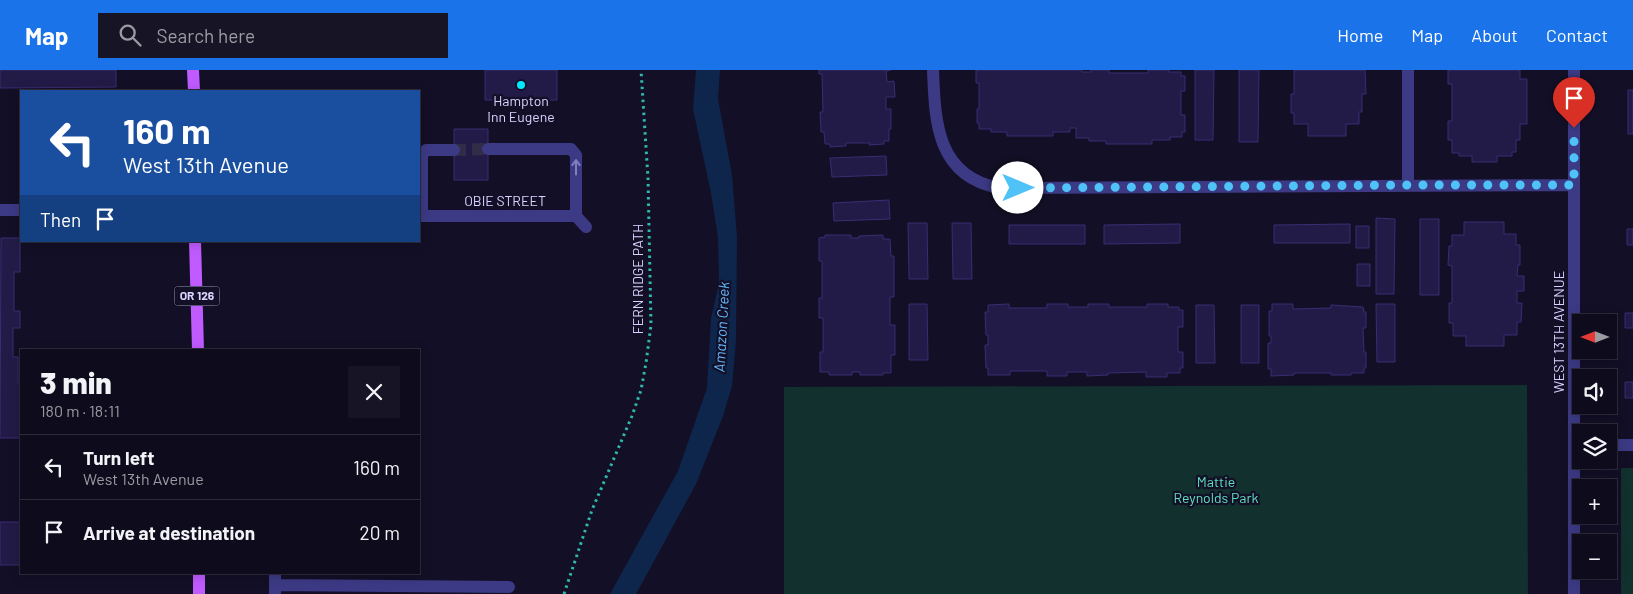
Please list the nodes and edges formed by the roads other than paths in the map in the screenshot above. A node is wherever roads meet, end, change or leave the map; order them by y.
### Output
1 (193, 70) edge
2 (934, 70) edge
3 (1408, 70) edge
4 (1574, 70) edge
5 (194, 90) edge
6 (488, 149) tunnel mouth
7 (454, 150) tunnel mouth
8 (1408, 185) junction
9 (1574, 185) junction
10 (0, 210) edge
11 (20, 210) edge
12 (420, 216) edge
13 (576, 216) junction
14 (586, 227) dead end
15 (195, 242) edge
16 (198, 349) edge
17 (1578, 424) edge
18 (1617, 445) edge
19 (1633, 445) edge
20 (1577, 469) edge
21 (199, 574) edge
22 (275, 584) edge
23 (509, 588) dead end
24 (199, 594) edge
25 (1574, 594) edge

1 - 5 main road
2 - 8 street
3 - 8 street
4 - 9 street, WEST 13TH AVENUE
13 -> 6 street
7 - 12 street
8 - 9 street
9 - 17 street, WEST 13TH AVENUE
10 - 11 street
12 - 13 street, OBIE STREET
13 - 14 street
15 - 16 main road, OR 126
18 - 19 street
20 - 25 street, WEST 13TH AVENUE
21 - 24 main road
22 - 23 street

